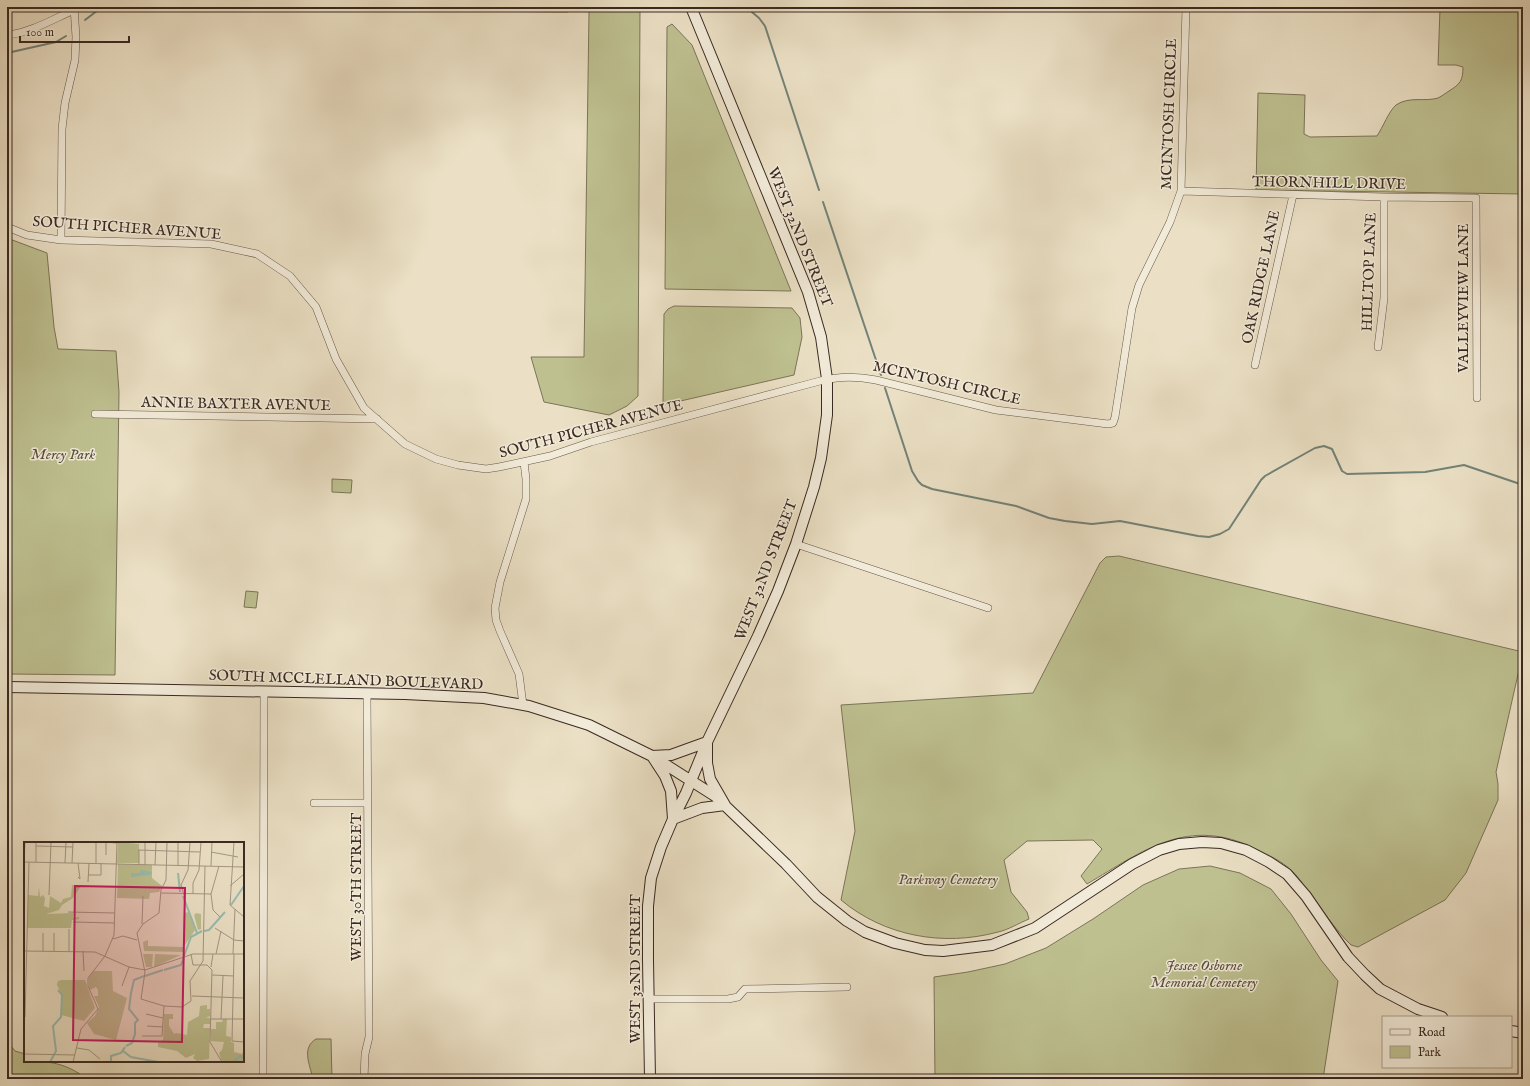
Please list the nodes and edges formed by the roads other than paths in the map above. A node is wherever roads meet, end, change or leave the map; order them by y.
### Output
1 (691, 7) edge
2 (1186, 7) edge
3 (74, 8) edge
4 (7, 35) edge
5 (1181, 191) junction
6 (1293, 195) junction
7 (1384, 197) junction
8 (1476, 198) joint
9 (7, 227) edge
10 (62, 240) junction
11 (1378, 347) dead end
12 (1255, 365) dead end
13 (827, 379) junction
14 (1477, 398) dead end
15 (95, 414) dead end
16 (377, 420) junction
17 (524, 462) junction
18 (796, 544) junction
19 (988, 608) dead end
20 (7, 687) edge
21 (264, 692) junction
22 (366, 694) junction
23 (523, 705) junction
24 (706, 742) junction
25 (652, 756) junction
26 (691, 781) junction
27 (314, 803) dead end
28 (368, 803) junction
29 (725, 805) junction
30 (673, 819) junction
31 (847, 987) dead end
32 (648, 999) junction
33 (1439, 1016) edge
34 (1512, 1031) edge
35 (1523, 1033) edge
36 (263, 1079) edge
37 (364, 1079) edge
38 (650, 1079) edge

1 - 13 main road, WEST 32ND STREET
2 - 5 street, MCINTOSH CIRCLE
3 - 4 street
3 - 10 street
5 - 6 street, THORNHILL DRIVE
5 - 13 street, MCINTOSH CIRCLE
6 - 7 street, THORNHILL DRIVE
6 - 12 street, OAK RIDGE LANE
7 - 8 street, THORNHILL DRIVE
7 - 11 street, HILLTOP LANE
8 - 14 street, VALLEYVIEW LANE
9 - 10 street, SOUTH PICHER AVENUE
10 - 16 street, SOUTH PICHER AVENUE
13 - 17 street, SOUTH PICHER AVENUE
13 - 18 main road, WEST 32ND STREET
15 - 16 street, ANNIE BAXTER AVENUE
16 - 17 street, SOUTH PICHER AVENUE
17 - 23 street
18 - 19 street
18 - 24 main road, WEST 32ND STREET
20 - 21 main road, SOUTH MCCLELLAND BOULEVARD
21 - 22 main road, SOUTH MCCLELLAND BOULEVARD
21 - 36 street
22 - 23 main road, SOUTH MCCLELLAND BOULEVARD
22 - 28 street, WEST 30TH STREET
23 - 25 main road, SOUTH MCCLELLAND BOULEVARD
24 - 25 main road
24 - 26 main road, WEST 32ND STREET
24 - 29 main road
25 - 26 main road, SOUTH MCCLELLAND BOULEVARD
25 - 30 main road
26 - 29 main road, SOUTH MCCLELLAND BOULEVARD
26 - 30 main road, WEST 32ND STREET
27 - 28 street
28 - 37 street, WEST 30TH STREET
29 - 30 main road
29 - 33 main road
30 - 32 main road, WEST 32ND STREET
31 - 32 street
32 - 38 main road, WEST 32ND STREET
34 - 35 main road

